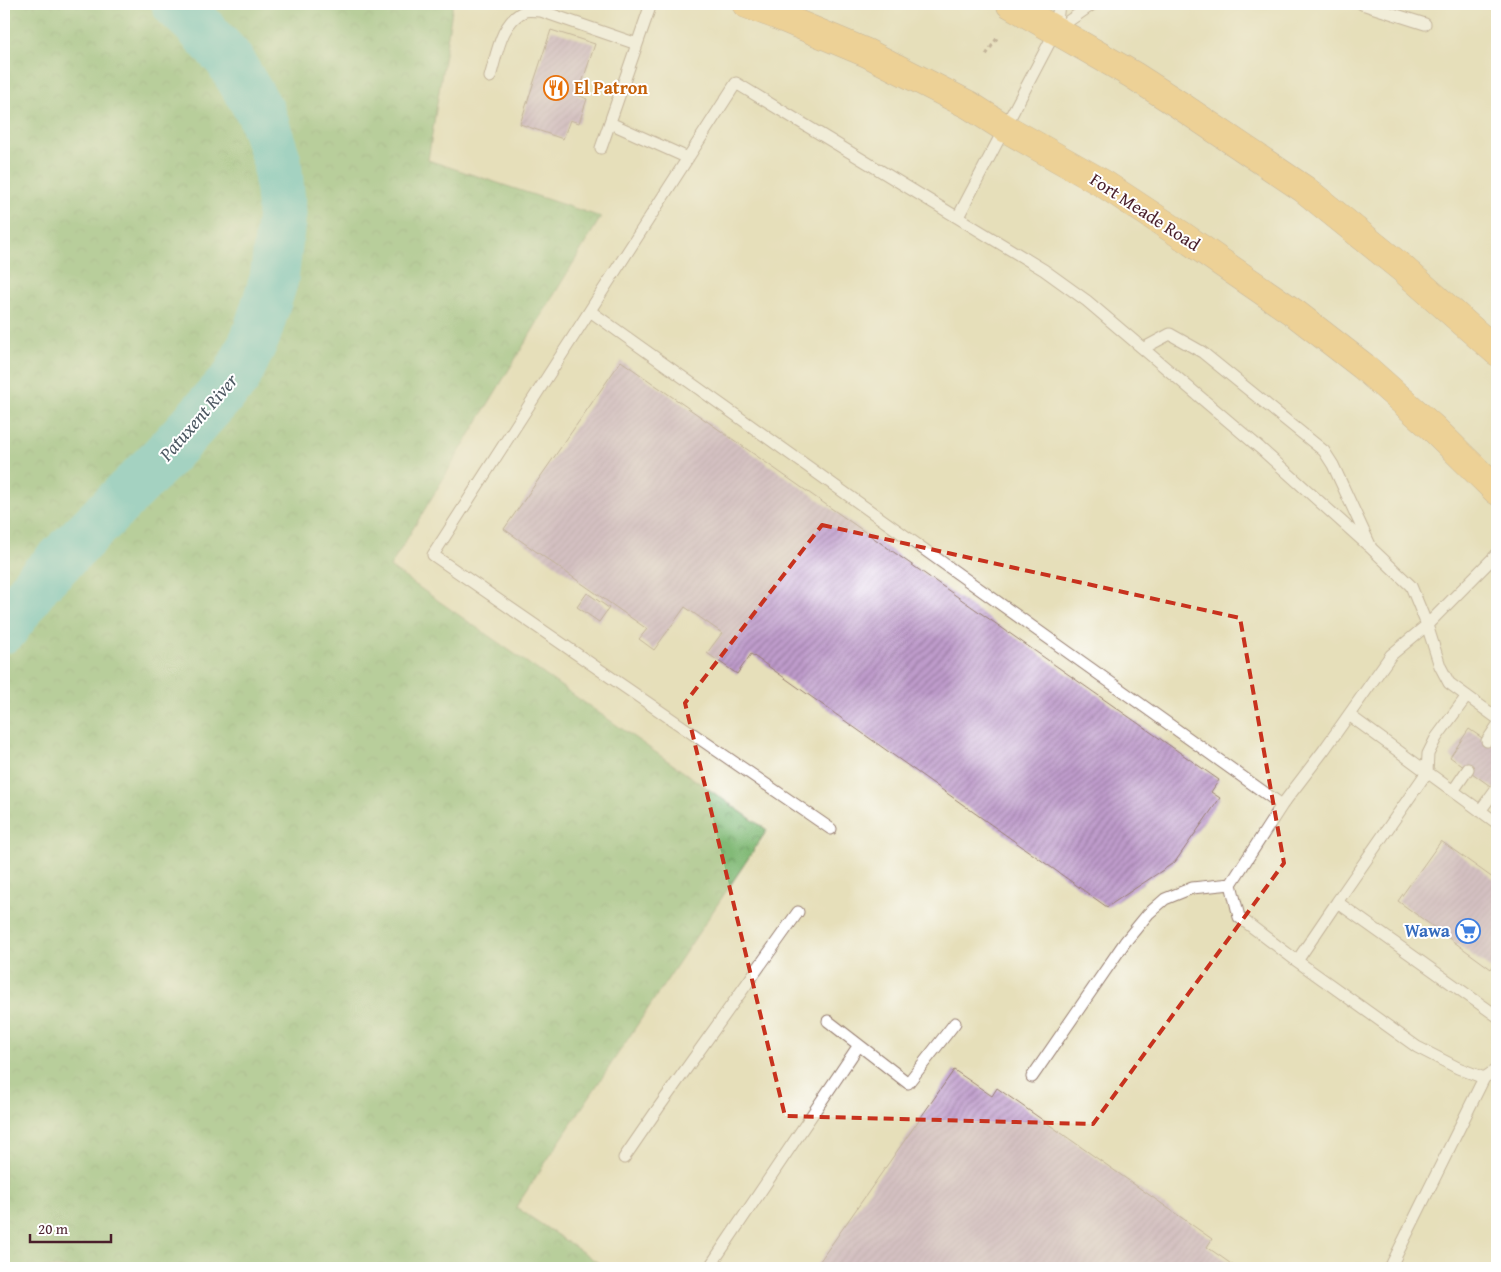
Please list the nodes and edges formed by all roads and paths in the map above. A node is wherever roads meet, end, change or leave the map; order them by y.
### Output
1 (651, 4) edge
2 (746, 4) edge
3 (1010, 4) edge
4 (1059, 4) edge
5 (1093, 4) edge
6 (1362, 4) edge
7 (1425, 24) dead end
8 (1056, 30) junction
9 (998, 38) dead end
10 (637, 44) junction
11 (986, 55) dead end
12 (490, 76) dead end
13 (610, 123) junction
14 (1005, 128) junction
15 (601, 148) dead end
16 (688, 158) junction
17 (958, 217) junction
18 (590, 311) junction
19 (1144, 348) junction
20 (1497, 352) edge
21 (1497, 491) edge
22 (1372, 549) junction
23 (1497, 554) edge
24 (1427, 625) junction
25 (1467, 696) junction
26 (1349, 714) junction
27 (1497, 718) edge
28 (1497, 726) edge
29 (1487, 741) dead end
30 (1468, 769) dead end
31 (1427, 772) junction
32 (1496, 790) dead end
33 (1453, 791) junction
34 (1282, 805) junction
35 (1480, 811) junction
36 (1497, 823) edge
37 (831, 829) dead end
38 (1231, 884) junction
39 (1337, 902) junction
40 (798, 912) dead end
41 (1297, 961) junction
42 (1497, 1016) edge
43 (828, 1021) dead end
44 (954, 1023) dead end
45 (859, 1045) junction
46 (1497, 1069) edge
47 (1032, 1077) dead end
48 (1484, 1078) junction
49 (624, 1158) dead end
50 (710, 1268) edge
51 (1390, 1268) edge

1 - 10 lane
2 - 14 main road, Fort Meade Road
3 - 8 main road
4 - 8 lane
5 - 8 lane
6 - 7 lane
8 - 14 lane
8 - 20 main road
9 - 11 path
10 - 12 lane
10 - 13 lane
13 - 15 lane
13 - 16 lane
14 - 17 lane
14 - 21 main road, Fort Meade Road
16 - 17 lane
16 - 18 lane
17 - 19 lane
18 - 34 lane
18 - 37 lane
19 - 22 lane
19 - 22 lane
22 - 24 lane
23 - 24 lane
24 - 25 lane
24 - 26 lane
25 - 27 lane
25 - 31 lane
26 - 31 lane
26 - 34 lane
28 - 29 lane
30 - 33 lane
31 - 33 lane
31 - 39 lane
32 - 35 lane
33 - 35 lane
34 - 38 lane
35 - 36 lane
38 - 41 lane
38 - 47 lane
39 - 41 lane
39 - 42 lane
40 - 49 lane
41 - 48 lane
43 - 45 lane
44 - 45 lane
45 - 50 lane
46 - 48 lane
48 - 51 lane

